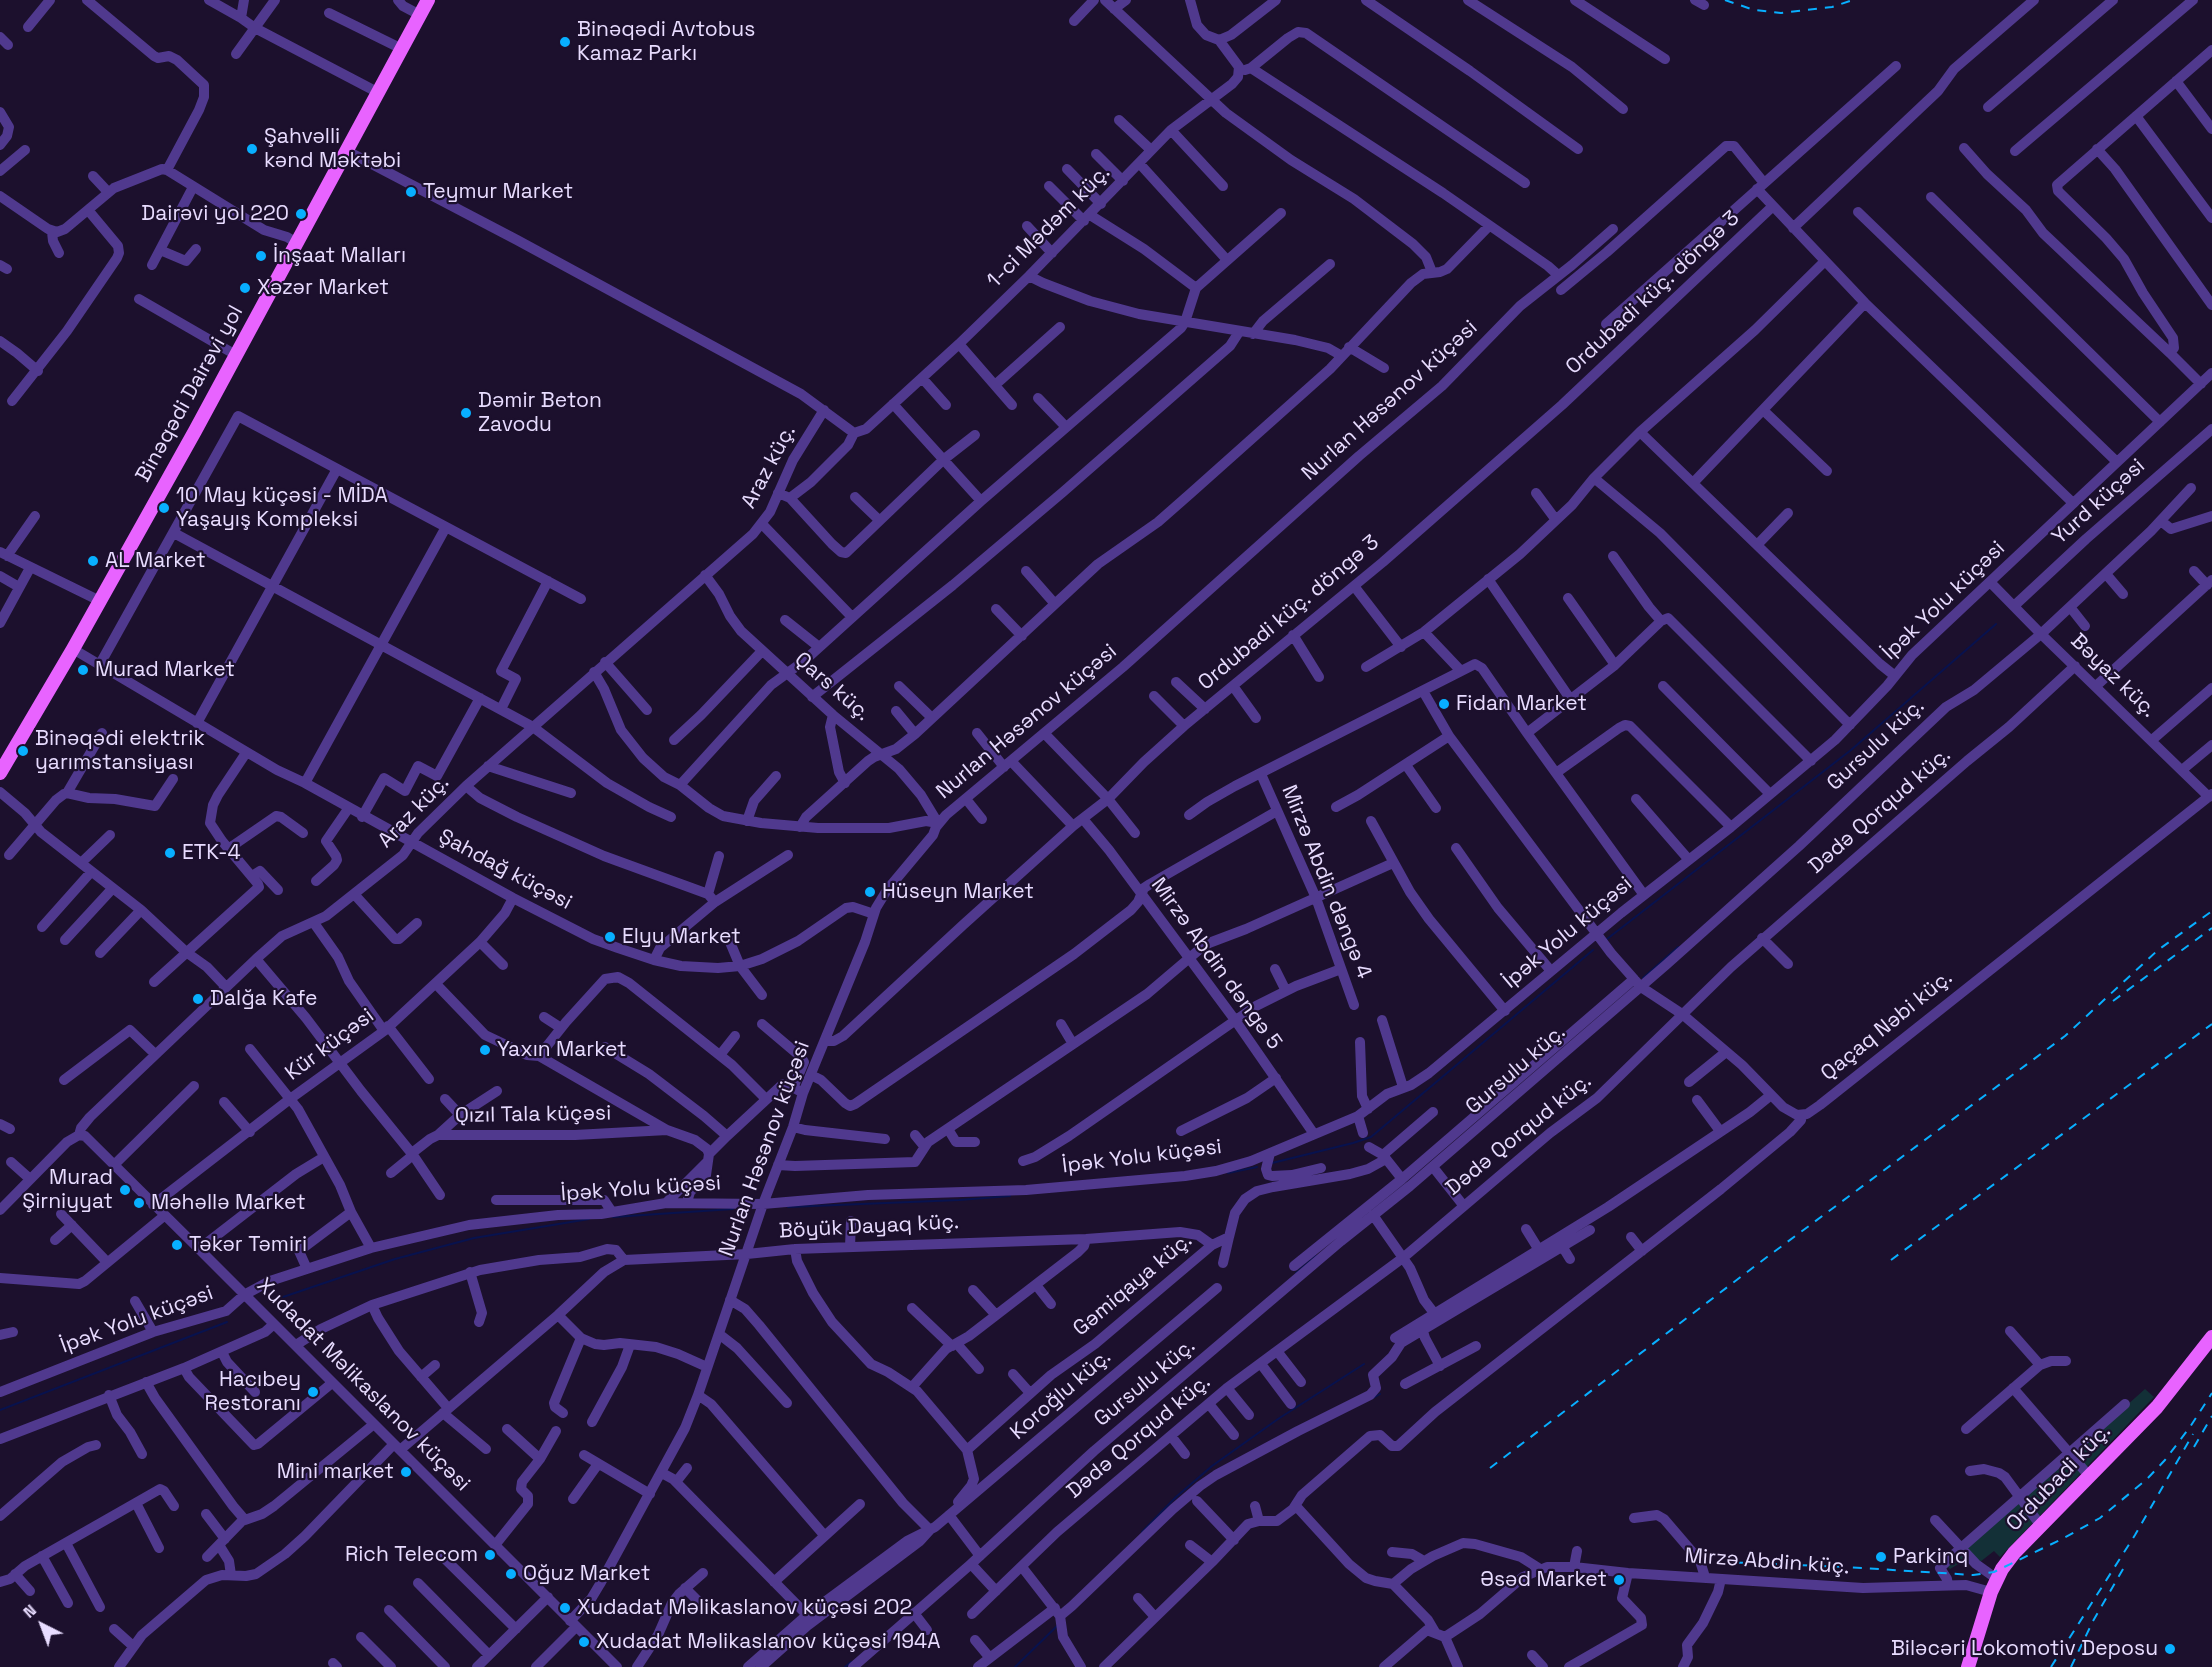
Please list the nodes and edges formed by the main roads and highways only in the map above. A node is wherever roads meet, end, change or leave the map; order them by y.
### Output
1 (428, 0) edge
2 (0, 773) edge
3 (2212, 1337) edge
4 (1968, 1667) edge

1 - 2 main road, Binəqədi Dairəvi yol
3 - 4 main road, Ordubadi küç.

